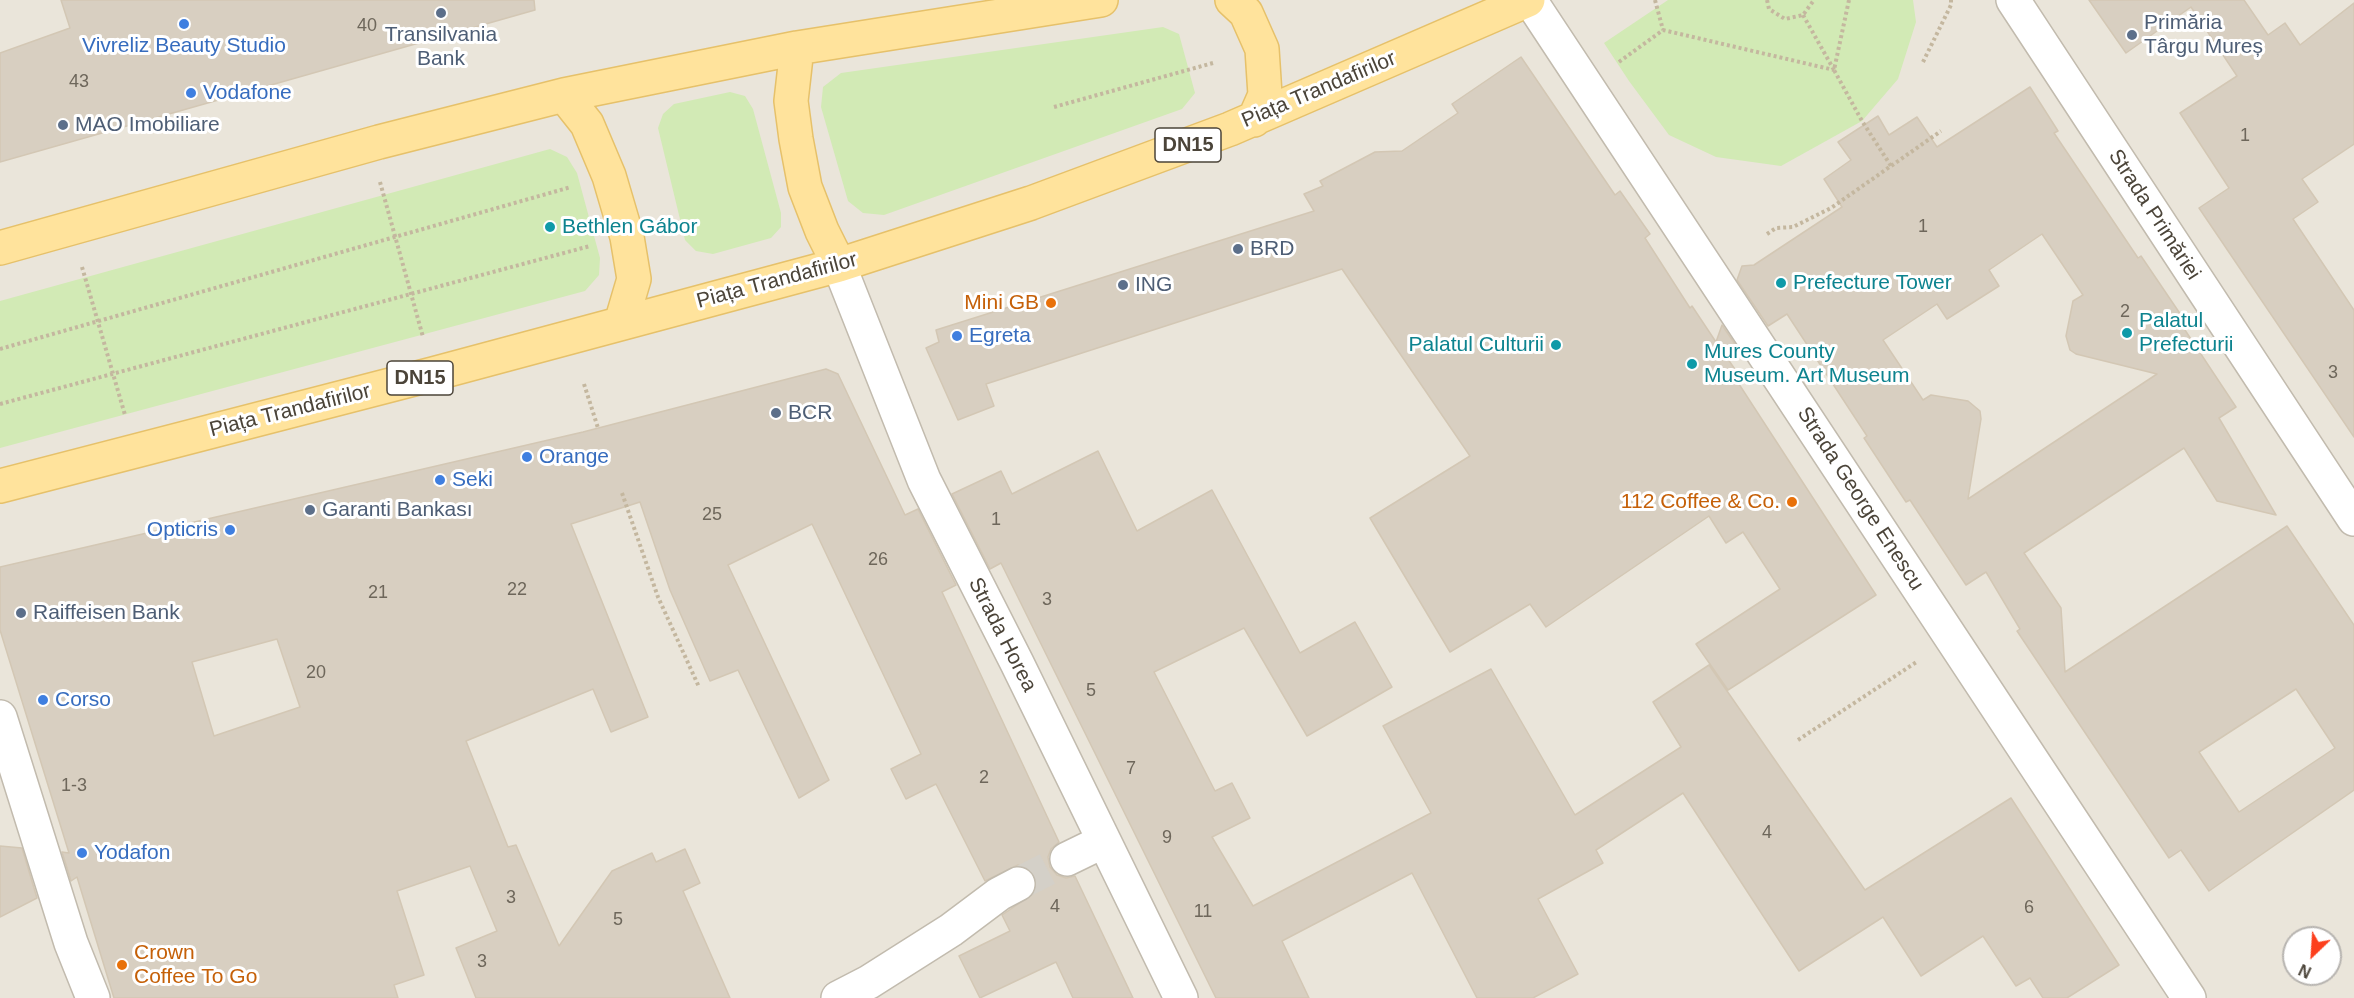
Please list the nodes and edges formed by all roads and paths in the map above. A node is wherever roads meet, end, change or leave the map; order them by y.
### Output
1 (1101, 0) edge
2 (1232, 0) edge
3 (1529, 0) edge
4 (1654, 0) edge
5 (1767, 0) edge
6 (1814, 0) edge
7 (1849, 0) edge
8 (1951, 0) edge
9 (2013, 0) edge
10 (1022, 5) edge
11 (1803, 15) junction
12 (1663, 30) junction
13 (797, 48) junction
14 (1213, 63) dead end
15 (1923, 63) dead end
16 (1612, 67) dead end
17 (1834, 70) junction
18 (564, 95) junction
19 (1054, 107) dead end
20 (1254, 120) junction
21 (1941, 131) dead end
22 (1891, 166) junction
23 (378, 177) dead end
24 (573, 187) dead end
25 (1767, 234) dead end
26 (396, 237) junction
27 (600, 243) dead end
28 (0, 249) edge
29 (80, 259) dead end
30 (839, 265) junction
31 (410, 292) junction
32 (99, 321) junction
33 (621, 323) junction
34 (424, 343) dead end
35 (0, 350) edge
36 (113, 373) junction
37 (584, 384) dead end
38 (0, 404) edge
39 (127, 421) dead end
40 (598, 428) dead end
41 (0, 486) edge
42 (622, 493) dead end
43 (2354, 519) edge
44 (1926, 655) dead end
45 (699, 687) dead end
46 (0, 717) edge
47 (1798, 740) dead end
48 (1104, 841) junction
49 (1067, 859) tunnel mouth
50 (1009, 889) tunnel mouth
51 (93, 998) edge
52 (838, 998) edge
53 (1181, 998) edge
54 (2189, 998) edge

1 - 10 main road
2 - 20 main road
3 - 20 main road, Piața Trandafirilor / DN15
3 - 54 street, Strada George Enescu
4 - 12 path
5 - 11 path
6 - 11 path
7 - 17 path
8 - 15 path
9 - 43 street, Strada Primăriei
10 - 13 main road
11 - 17 path
12 - 16 path
12 - 17 path
13 - 18 main road
13 - 30 main road
14 - 19 path
17 - 22 path
18 - 28 main road
18 - 33 main road
20 - 30 main road, Piața Trandafirilor / DN15
21 - 22 path
22 - 25 path
23 - 26 path
24 - 26 path
26 - 31 path
26 - 32 path
27 - 31 path
29 - 32 path
30 - 33 main road, Piața Trandafirilor / DN15
30 - 48 street, Strada Horea
31 - 34 path
31 - 36 path
32 - 35 path
32 - 36 path
33 - 41 main road, Piața Trandafirilor / DN15
36 - 38 path
36 - 39 path
37 - 40 path
42 - 45 path
44 - 47 path
46 - 51 street
48 - 49 street
48 - 53 street, Strada Horea
50 - 52 street

